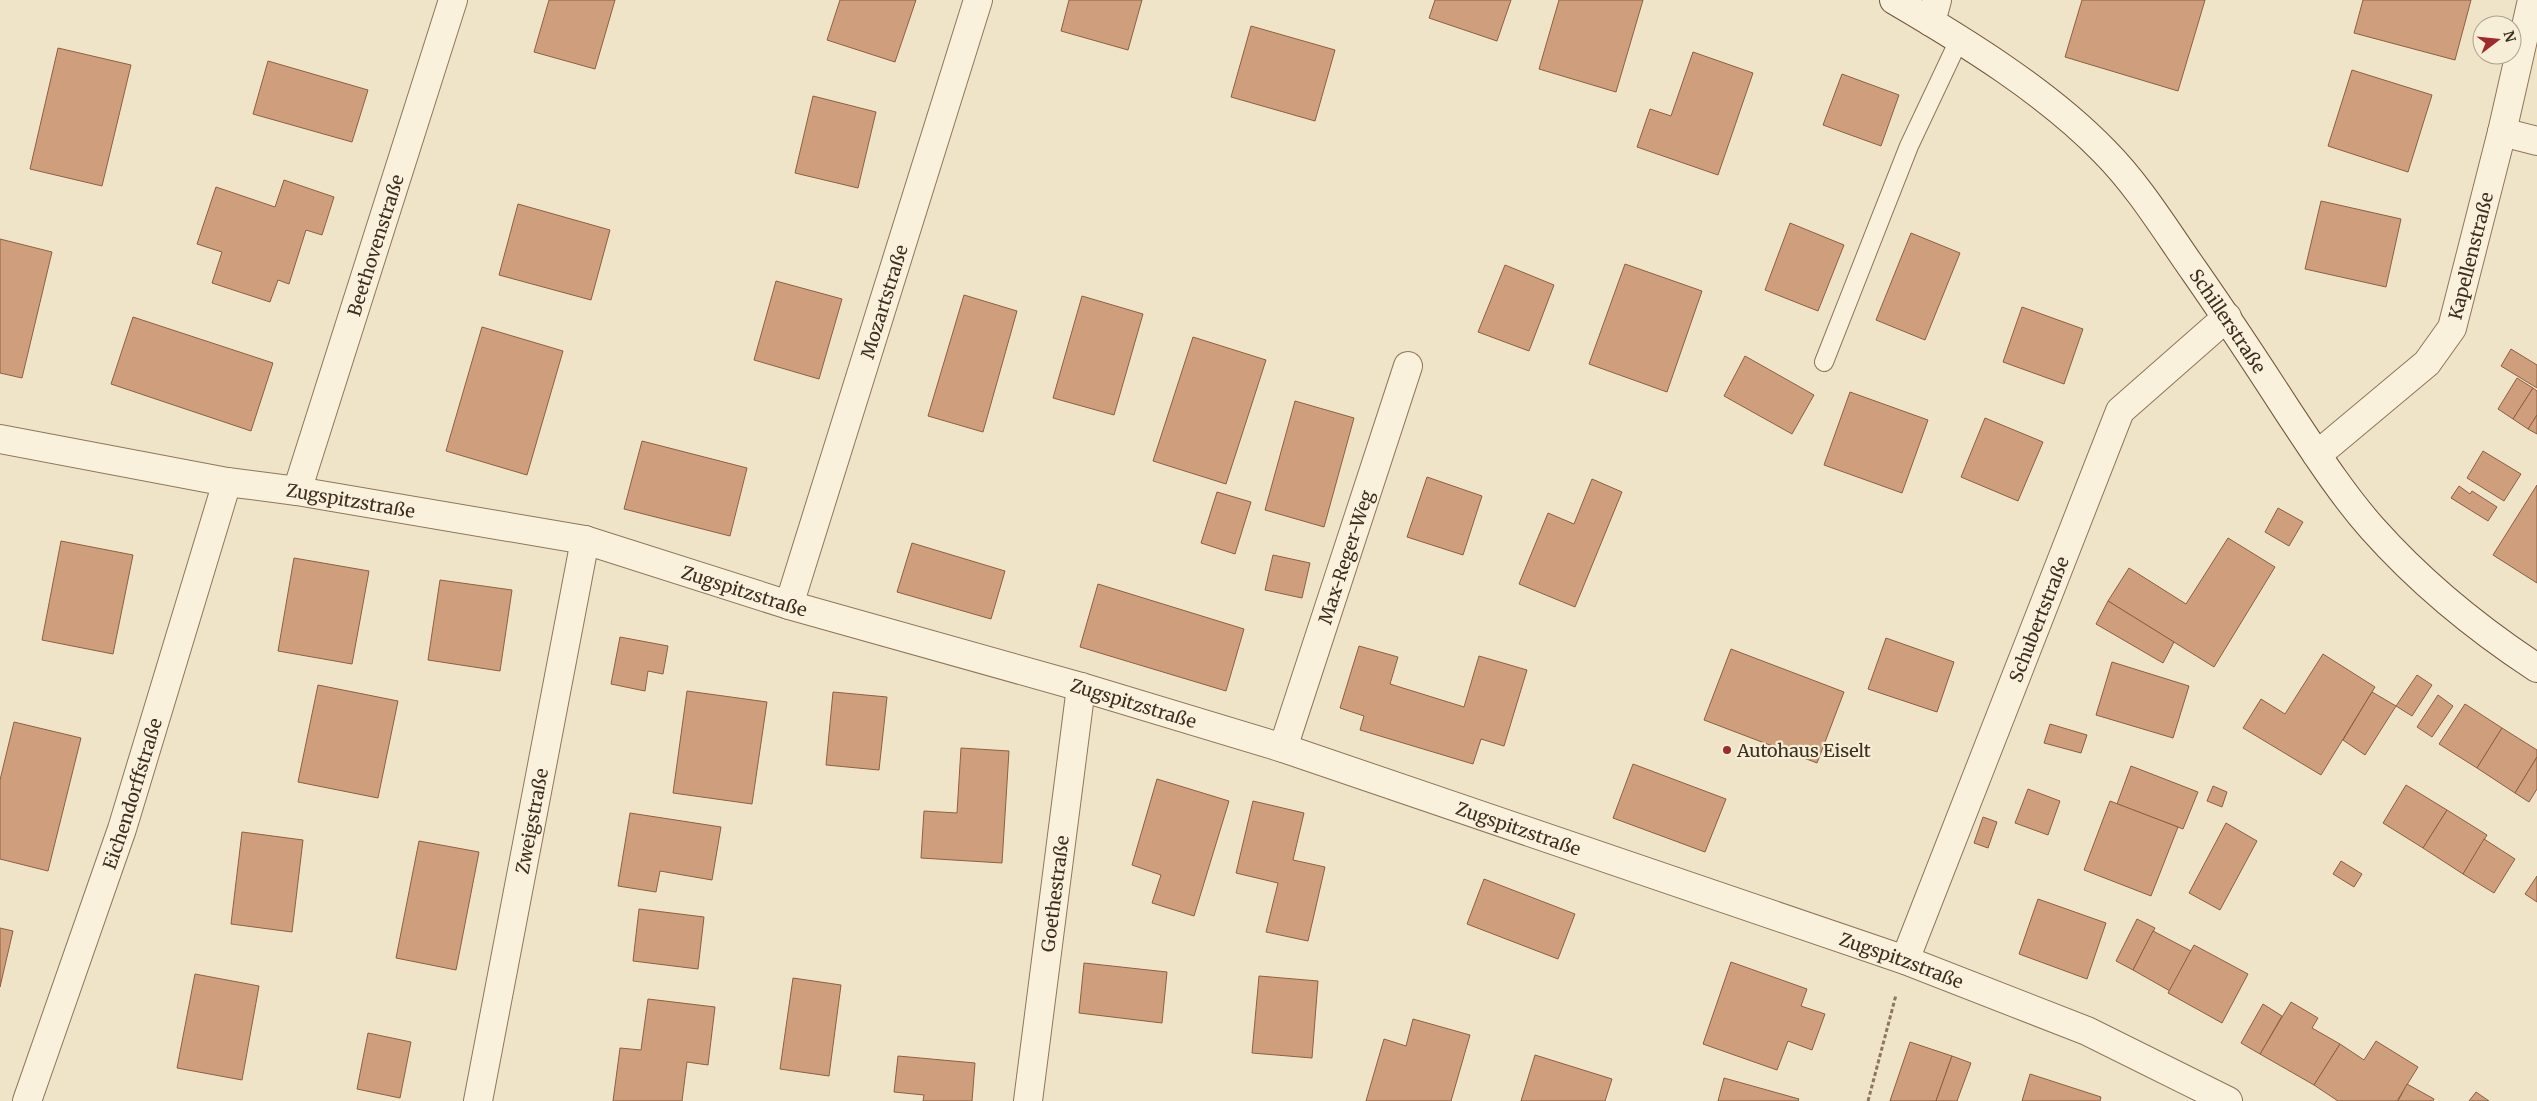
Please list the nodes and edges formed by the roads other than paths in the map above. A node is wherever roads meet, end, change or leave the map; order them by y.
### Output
1 (453, 0) edge
2 (978, 0) edge
3 (1894, 0) edge
4 (2532, 0) edge
5 (1934, 11) edge
6 (1958, 40) junction
7 (2502, 132) junction
8 (2537, 141) edge
9 (2227, 317) junction
10 (1824, 362) dead end
11 (1408, 366) dead end
12 (0, 439) edge
13 (2317, 455) junction
14 (227, 482) junction
15 (298, 491) junction
16 (585, 540) junction
17 (789, 605) junction
18 (2537, 668) edge
19 (1081, 686) junction
20 (1283, 748) junction
21 (1905, 960) junction
22 (27, 1101) edge
23 (478, 1101) edge
24 (1028, 1101) edge
25 (2228, 1101) edge

1 - 15 street, Beethovenstraße
2 - 17 street, Mozartstraße
3 - 5 street, Schillerstraße
4 - 7 street, Kapellenstraße
5 - 6 street, Schillerstraße
6 - 9 street, Schillerstraße
6 - 10 lane
7 - 8 street
7 - 13 street, Kapellenstraße
9 - 13 street, Schillerstraße
9 - 21 street, Schubertstraße
11 - 20 street, Max-Reger-Weg
12 - 14 street, Zugspitzstraße
13 - 18 street, Schillerstraße
14 - 15 street, Zugspitzstraße
14 - 22 street, Eichendorffstraße
15 - 16 street, Zugspitzstraße
16 - 17 street, Zugspitzstraße
16 - 23 street, Zweigstraße
17 - 19 street, Zugspitzstraße
19 - 20 street, Zugspitzstraße
19 - 24 street, Goethestraße
20 - 21 street, Zugspitzstraße
21 - 25 street, Zugspitzstraße

